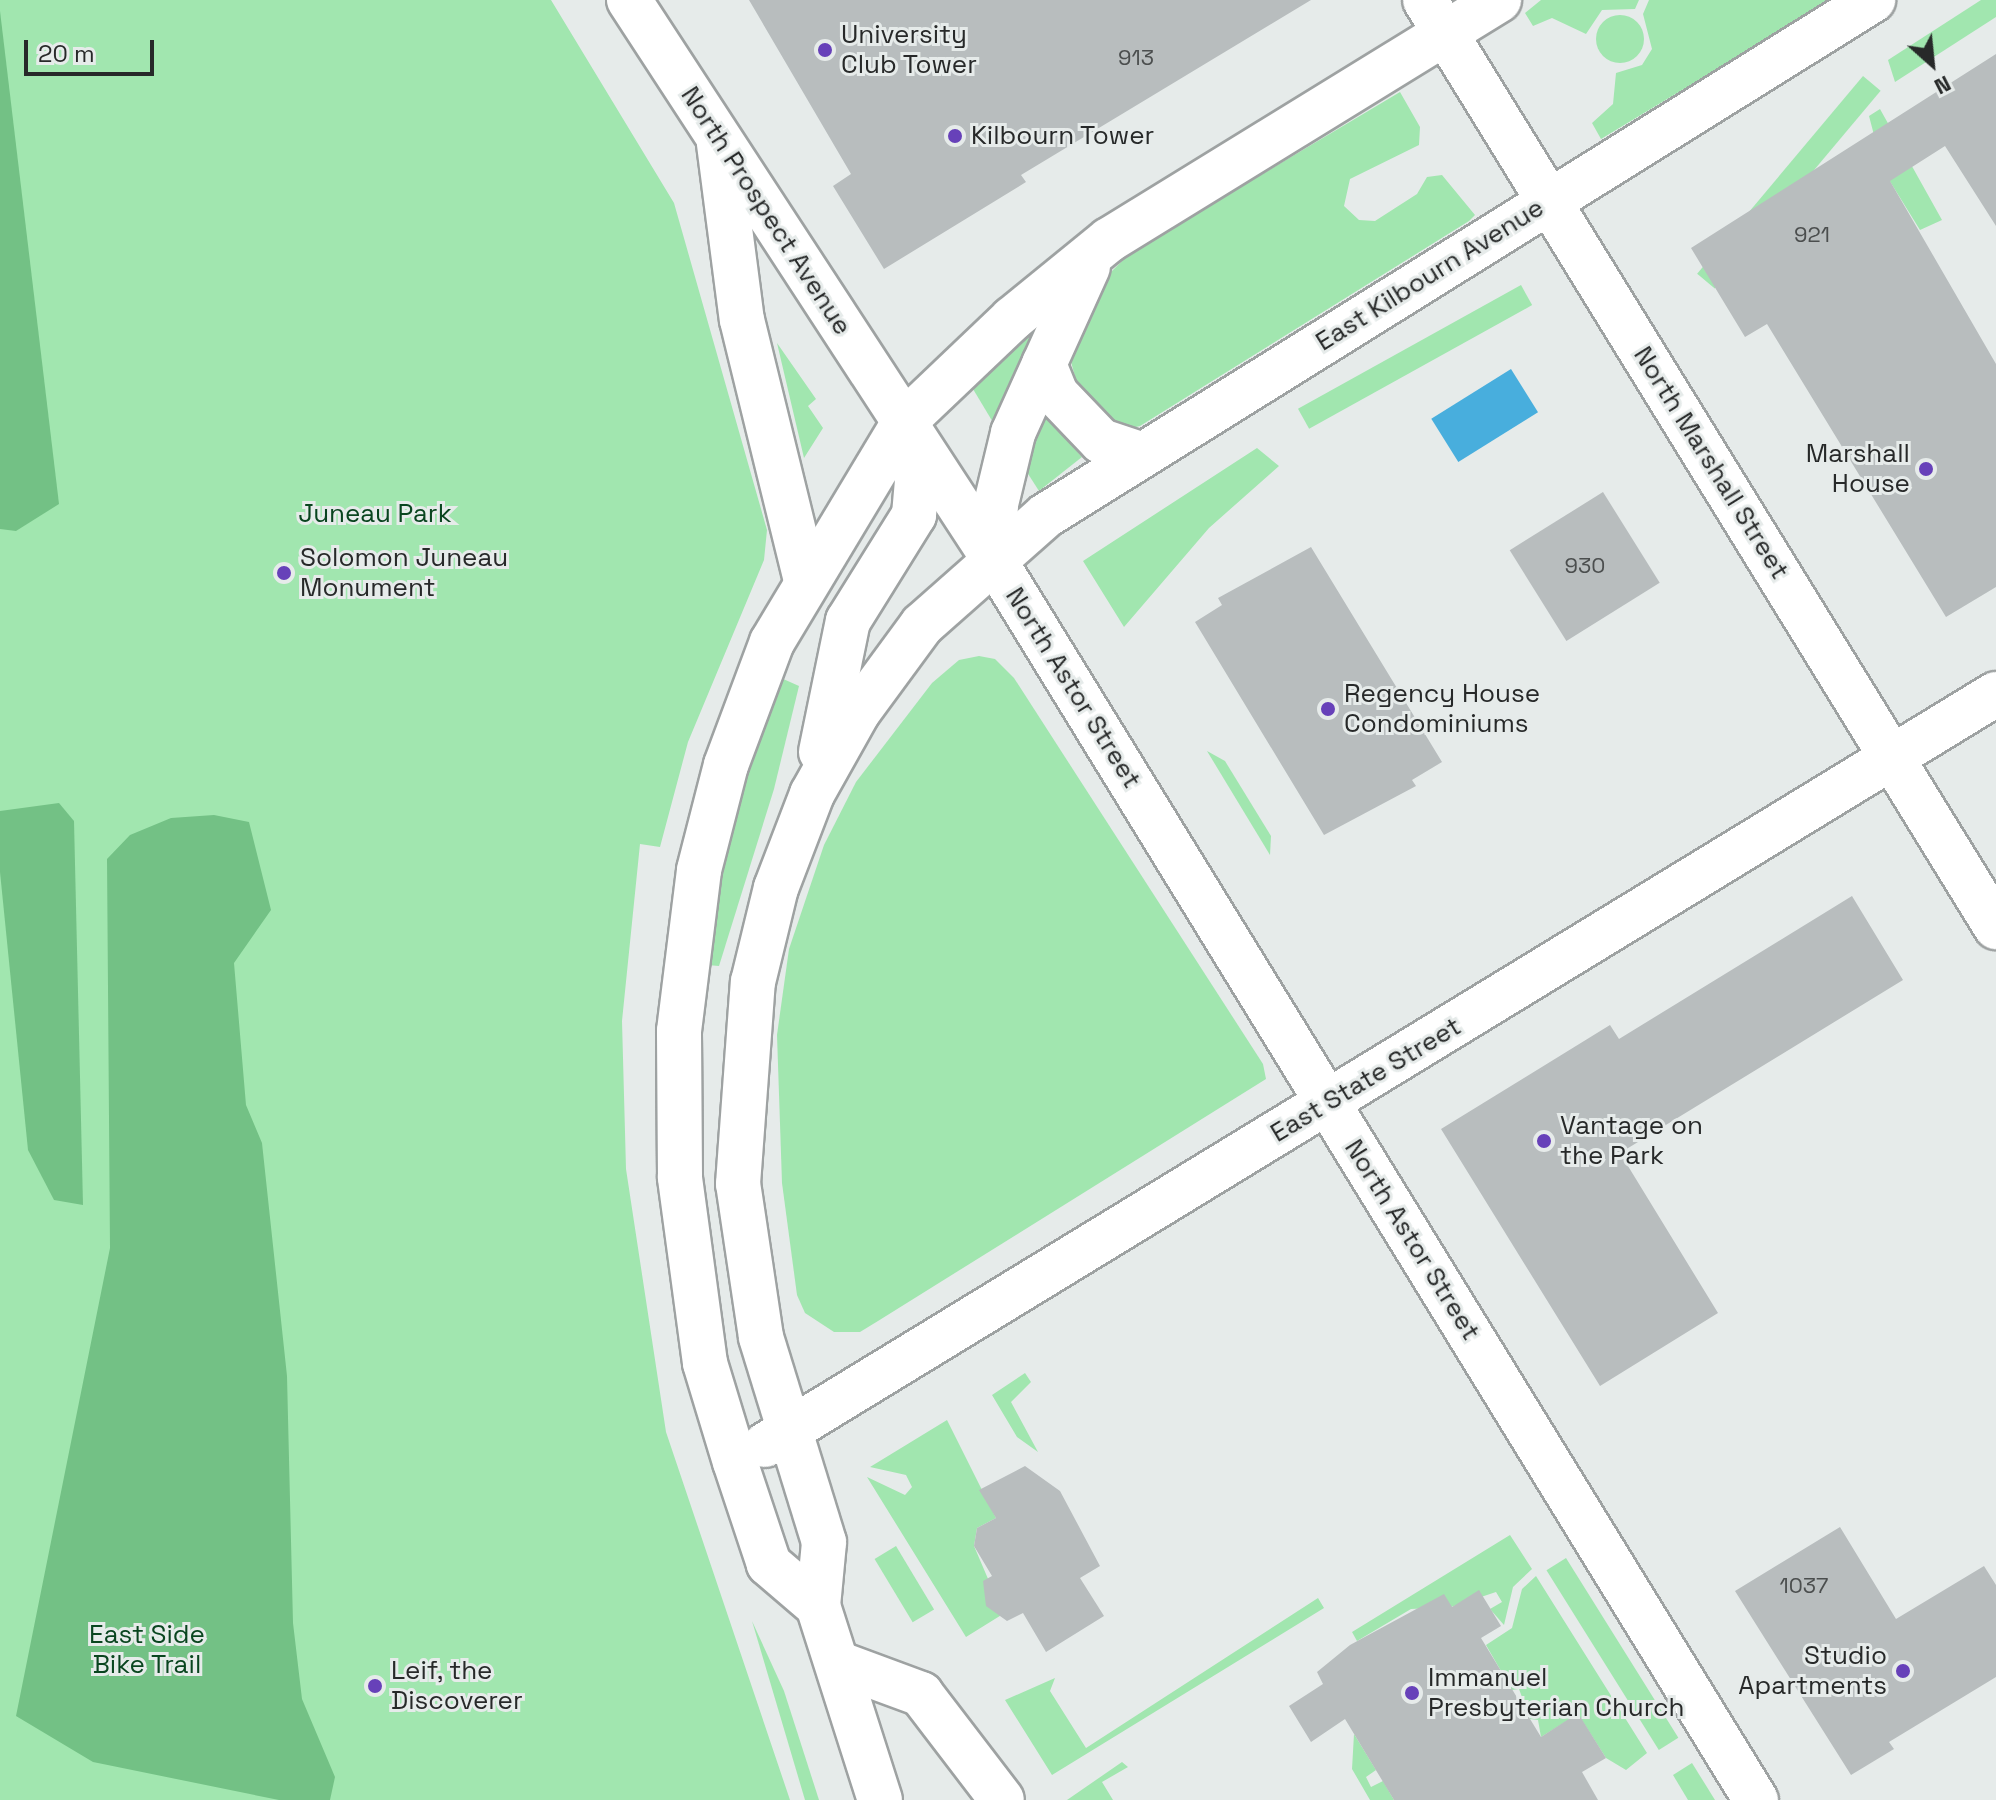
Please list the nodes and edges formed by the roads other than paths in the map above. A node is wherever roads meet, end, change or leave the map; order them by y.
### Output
1 (629, 0) edge
2 (1499, 0) edge
3 (1873, 0) edge
4 (1436, 17) edge
5 (718, 142) junction
6 (1550, 202) junction
7 (1109, 240) junction
8 (1044, 364) junction
9 (905, 421) junction
10 (1140, 454) junction
11 (993, 558) junction
12 (805, 577) junction
13 (1996, 694) edge
14 (1893, 757) junction
15 (812, 794) junction
16 (1996, 927) edge
17 (1328, 1103) junction
18 (788, 1431) junction
19 (735, 1462) junction
20 (818, 1606) junction
21 (837, 1663) junction
22 (880, 1800) edge
23 (1002, 1800) edge
24 (1756, 1800) edge

1 - 5 main road, North Prospect Avenue
2 - 4 main road
3 - 6 main road, East Kilbourn Avenue
4 - 6 main road, North Marshall Street
4 - 7 main road
5 - 9 main road, North Prospect Avenue
5 - 12 main road
6 - 10 main road, East Kilbourn Avenue
6 - 14 main road, North Marshall Street
7 - 8 main road
7 - 9 main road
8 - 10 main road
8 - 11 main road
9 - 11 main road, North Prospect Avenue
9 - 12 main road
9 - 15 main road
10 - 11 main road, East Kilbourn Avenue
11 - 15 main road
11 - 17 main road, North Astor Street
12 - 19 main road
13 - 14 main road, East State Street
14 - 16 main road, North Marshall Street
14 - 17 main road, East State Street
15 - 18 main road
17 - 18 main road, East State Street
17 - 24 main road, North Astor Street
18 - 19 main road, East State Street
18 - 20 main road
19 - 20 main road
20 - 21 main road
21 - 22 main road
21 - 23 main road

